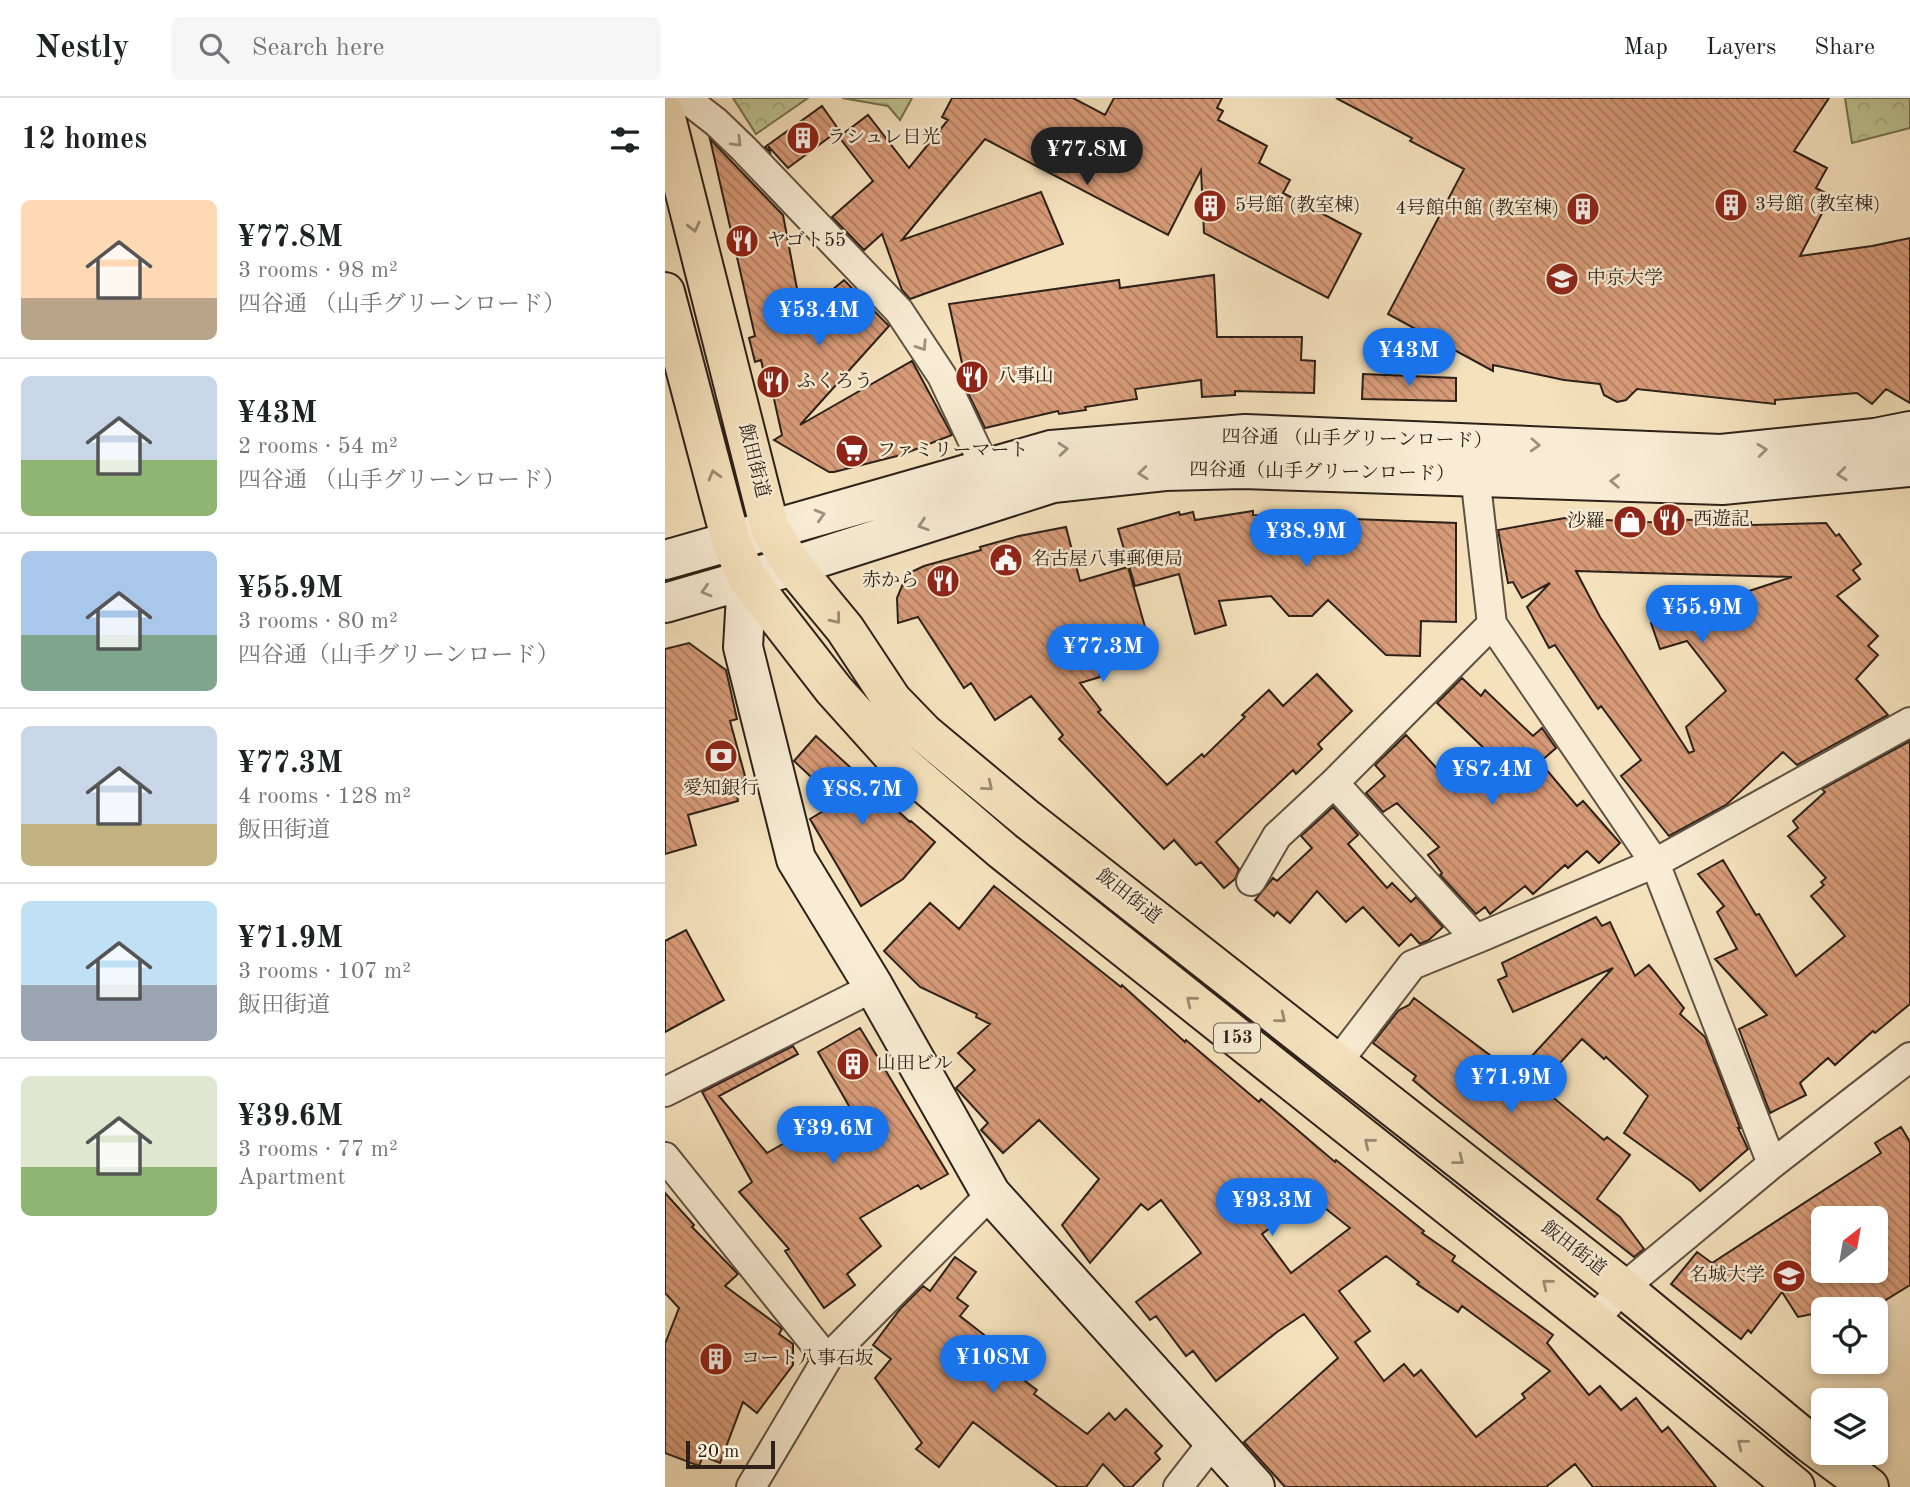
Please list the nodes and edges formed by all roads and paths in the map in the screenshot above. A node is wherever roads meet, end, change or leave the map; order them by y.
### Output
1 (685, 98) edge
2 (665, 114) edge
3 (665, 292) edge
4 (1910, 431) edge
5 (1910, 467) edge
6 (986, 468) junction
7 (1475, 475) junction
8 (770, 529) junction
9 (731, 541) junction
10 (665, 560) edge
11 (793, 566) junction
12 (747, 578) junction
13 (665, 603) edge
14 (1492, 624) junction
15 (1910, 722) edge
16 (1333, 783) junction
17 (1655, 863) junction
18 (1251, 881) dead end
19 (1476, 939) junction
20 (874, 988) junction
21 (1910, 1057) edge
22 (1336, 1063) junction
23 (665, 1092) edge
24 (665, 1157) edge
25 (1772, 1164) junction
26 (991, 1194) junction
27 (1623, 1288) junction
28 (1593, 1321) junction
29 (827, 1359) junction
30 (1213, 1442) junction
31 (751, 1487) edge
32 (1178, 1487) edge
33 (1255, 1487) edge
34 (1795, 1487) edge
35 (1869, 1487) edge

1 -> 6 street
2 -> 8 highway, 飯田街道 / 153
9 -> 3 highway, 153
6 -> 4 street, 四谷通 （山手グリーンロード）
5 -> 7 street, 四谷通（山手グリーンロード）
8 -> 6 street, 四谷通 （山手グリーンロード）
7 -> 11 street, 四谷通（山手グリーンロード）
7 - 14 street
8 - 9 street, 四谷通 （山手グリーンロード）
8 - 11 highway, 飯田街道 / 153
9 - 10 street, 四谷通 （山手グリーンロード）
9 - 12 highway, 153
11 - 12 street, 四谷通（山手グリーンロード）
11 -> 22 highway, 飯田街道 / 153
12 -> 13 street, 四谷通（山手グリーンロード）
12 - 20 street
28 -> 12 highway, 153
14 - 16 street
14 - 17 street
15 - 17 street
16 - 18 street
16 - 19 street
17 - 19 street
17 - 25 street
19 - 22 street
20 - 23 street
20 - 26 street
21 - 25 street
22 -> 27 highway, 飯田街道 / 153
24 - 29 street
25 - 27 street
26 - 29 street
26 - 30 street
27 - 28 street
27 - 35 highway, 飯田街道 / 153
34 -> 28 highway, 153
29 - 31 street
30 - 32 street
30 - 33 street

